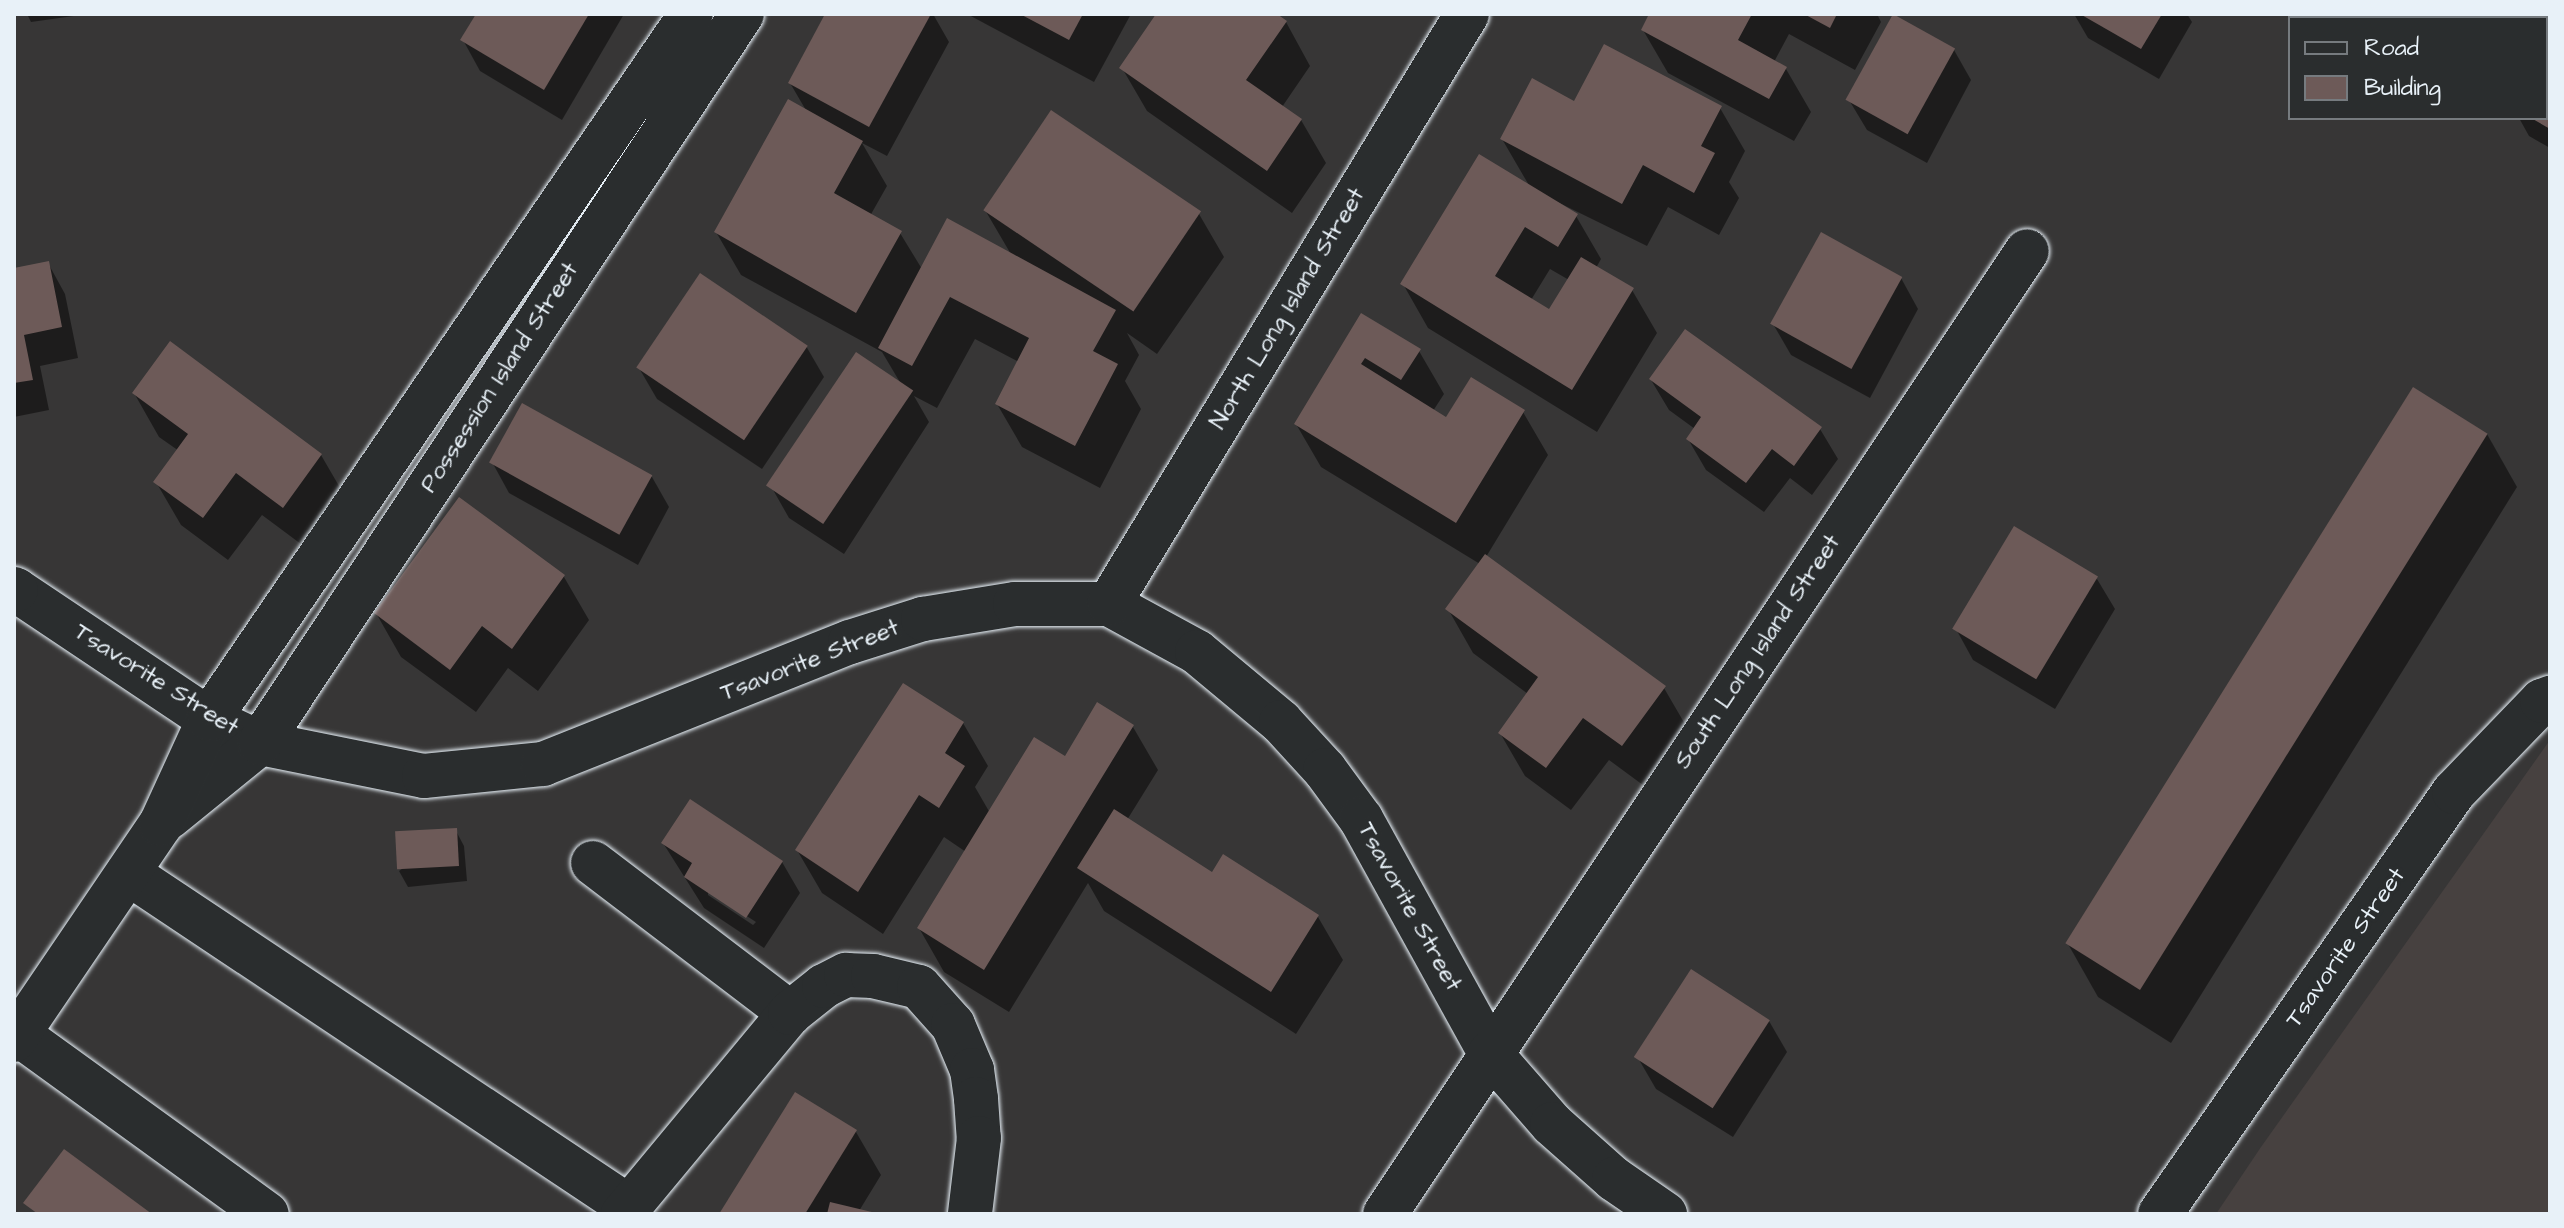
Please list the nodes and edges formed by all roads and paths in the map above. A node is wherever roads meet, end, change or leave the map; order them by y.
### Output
1 (691, 14) edge
2 (742, 14) edge
3 (1467, 14) edge
4 (2027, 251) dead end
5 (15, 590) edge
6 (1109, 604) junction
7 (2550, 698) edge
8 (209, 719) junction
9 (260, 743) junction
10 (161, 824) junction
11 (593, 863) dead end
12 (128, 873) junction
13 (790, 1013) junction
14 (16, 1037) edge
15 (1490, 1053) junction
16 (626, 1211) edge
17 (267, 1214) edge
18 (970, 1214) edge
19 (1385, 1214) edge
20 (1665, 1214) edge
21 (2160, 1214) edge

1 - 8 street, Possession Island Street
2 - 9 street, Possession Island Street
3 - 6 street, North Long Island Street
4 - 15 street, South Long Island Street
5 - 8 street, Tsavorite Street
6 - 9 street, Tsavorite Street
6 - 15 street, Tsavorite Street
7 - 21 street, Tsavorite Street
8 - 9 street, Tsavorite Street
8 - 10 street, Possession Island Street
9 - 10 street, Possession Island Street
10 - 12 street
11 - 13 street
12 - 14 street
12 - 16 street
13 - 16 street
13 - 18 street
14 - 17 street
15 - 19 street, South Long Island Street
15 - 20 street, Tsavorite Street

